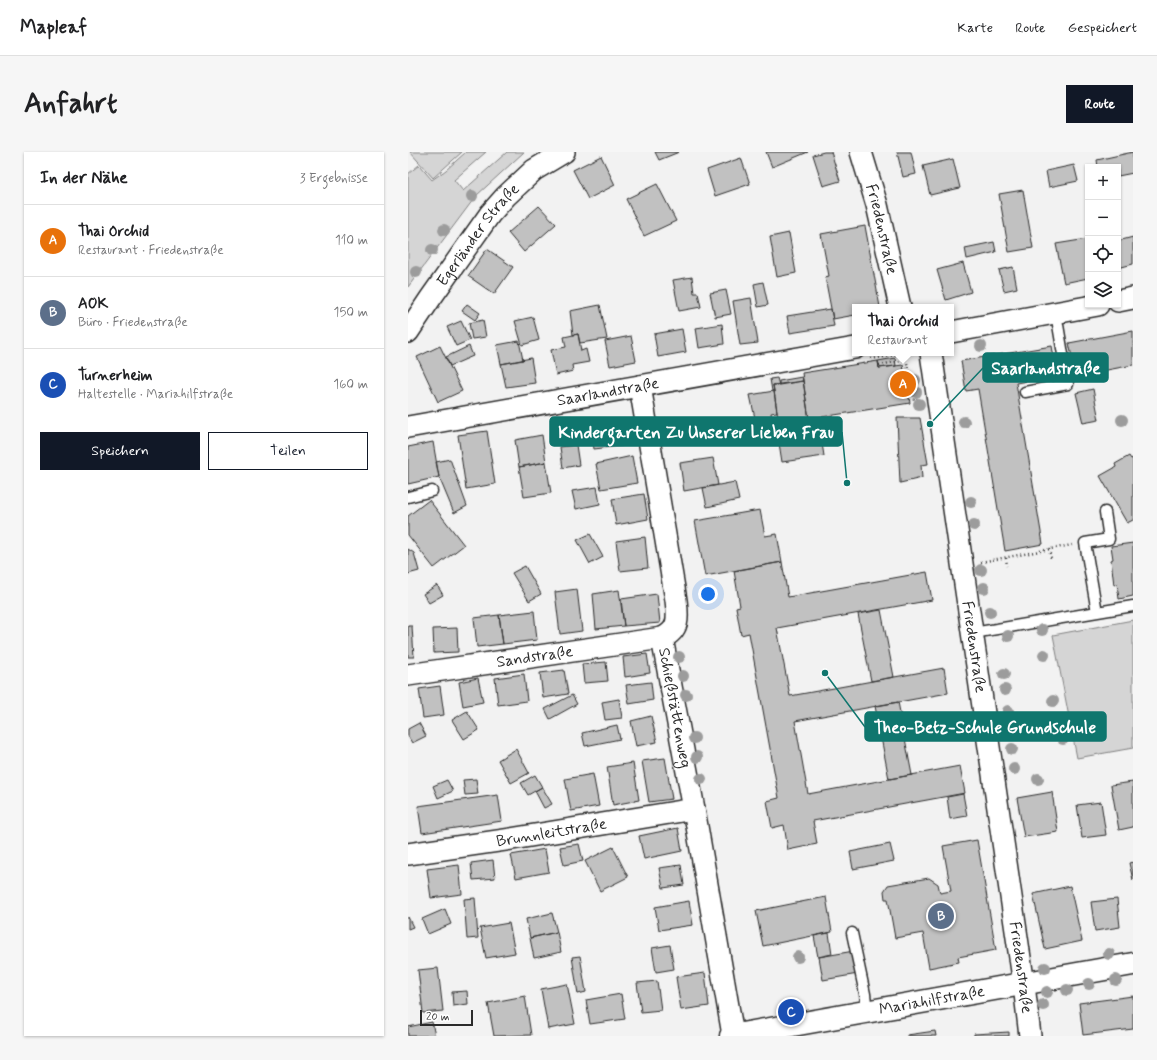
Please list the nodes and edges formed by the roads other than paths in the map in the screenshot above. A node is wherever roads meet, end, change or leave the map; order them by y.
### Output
1 (564, 152) edge
2 (861, 152) edge
3 (1133, 298) edge
4 (1121, 300) edge
5 (899, 304) edge
6 (1085, 307) edge
7 (1056, 313) junction
8 (954, 331) edge
9 (408, 332) edge
10 (852, 355) edge
11 (931, 356) edge
12 (640, 386) junction
13 (1024, 392) dead end
14 (408, 426) edge
15 (432, 492) dead end
16 (408, 496) edge
17 (1105, 512) dead end
18 (1133, 606) edge
19 (1097, 612) junction
20 (973, 633) junction
21 (662, 638) junction
22 (408, 675) edge
23 (694, 809) junction
24 (408, 854) edge
25 (852, 933) dead end
26 (1133, 964) edge
27 (1024, 985) junction
28 (867, 1012) junction
29 (732, 1036) edge
30 (1030, 1036) edge

1 - 9 street, Egerländer Straße
2 - 5 street, Friedenstraße
3 - 4 street
6 - 7 street
7 - 8 street
7 - 13 lane
10 - 12 street, Saarlandstraße
11 - 20 street, Friedenstraße
12 - 14 street, Saarlandstraße
12 - 21 street, Schießstättenweg
15 - 16 lane
17 - 19 lane
18 - 19 lane
19 - 20 lane
20 - 27 street, Friedenstraße
21 - 22 street, Sandstraße
21 - 23 street, Schießstättenweg
23 - 24 street, Brunnleitstraße
23 - 29 street, Schießstättenweg
25 - 28 lane
26 - 27 street, Mariahilfstraße
27 - 28 street, Mariahilfstraße
27 - 30 street, Friedenstraße
28 - 29 street, Mariahilfstraße

